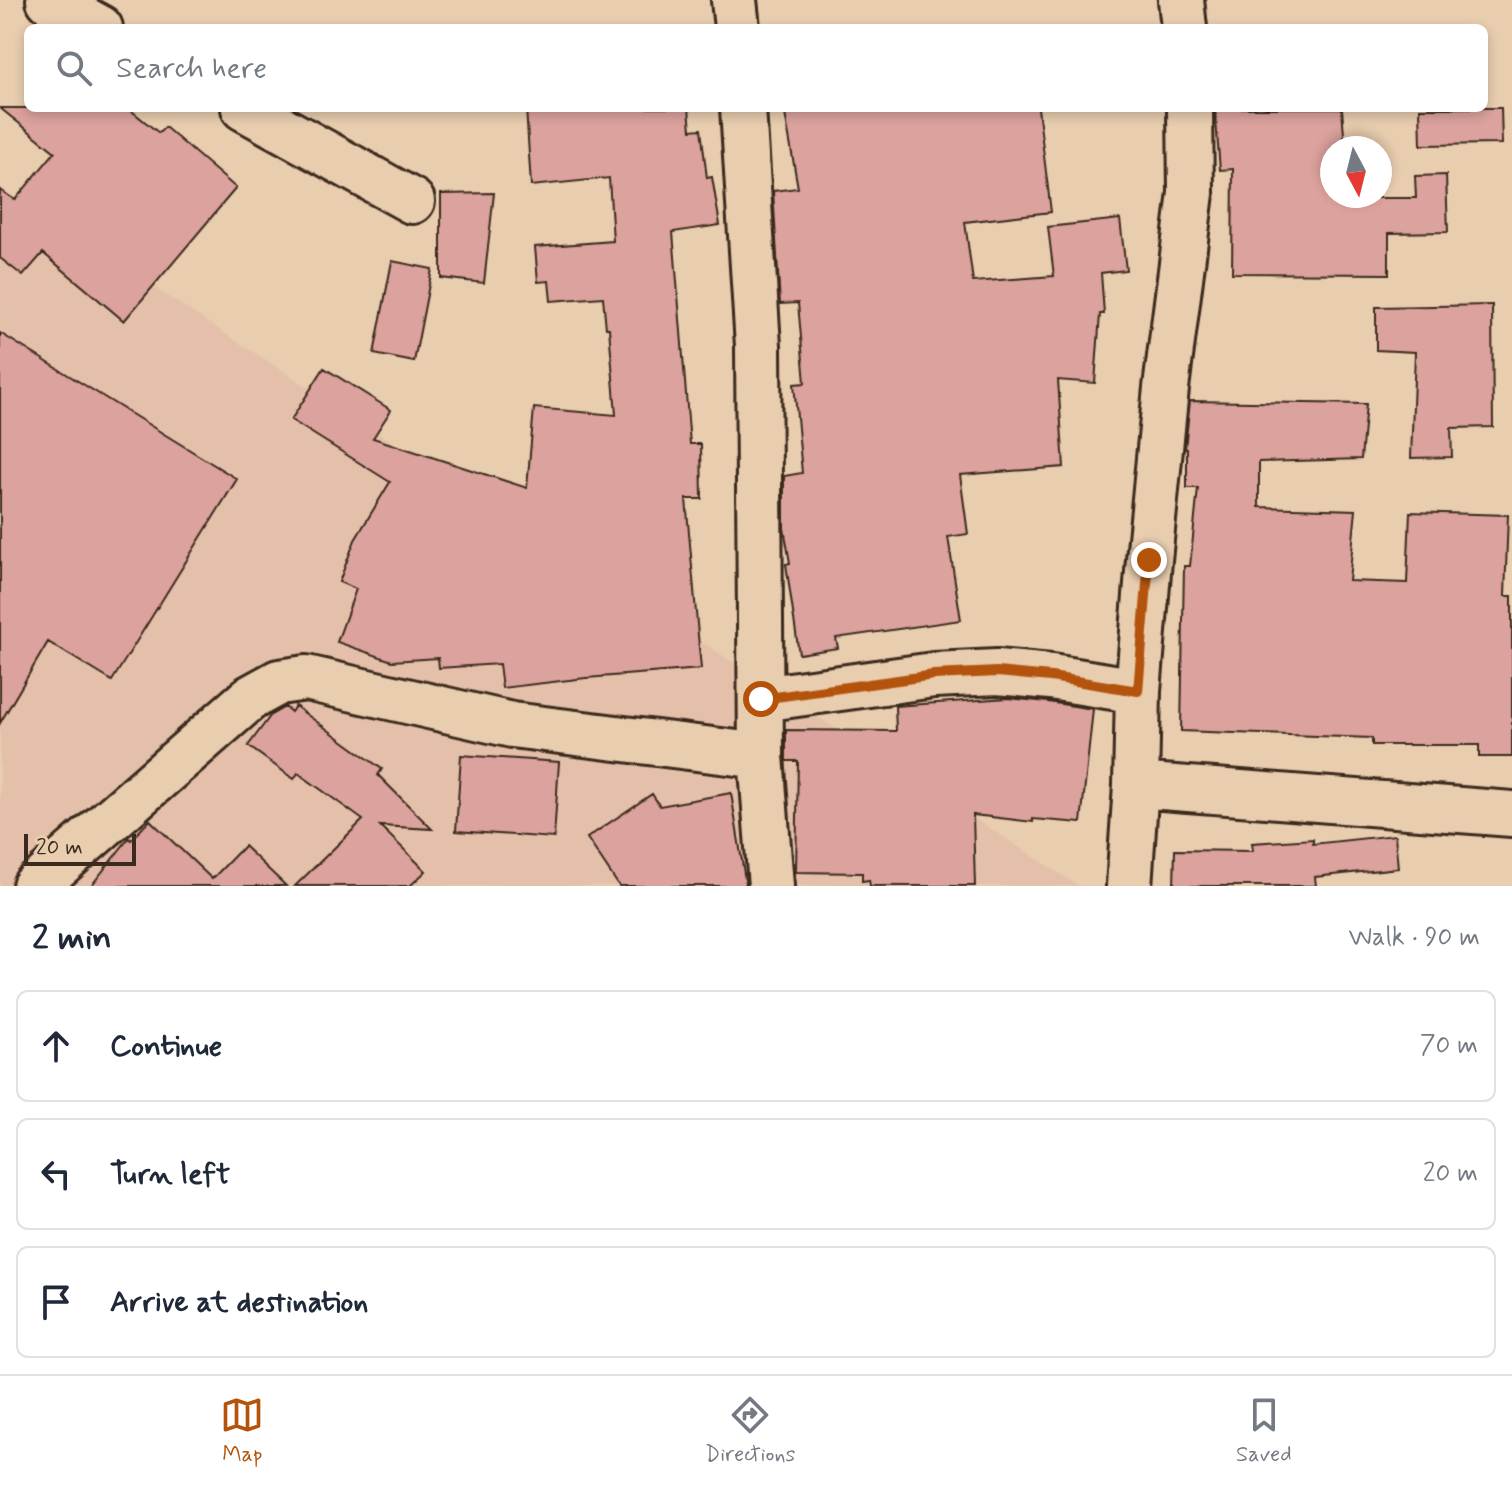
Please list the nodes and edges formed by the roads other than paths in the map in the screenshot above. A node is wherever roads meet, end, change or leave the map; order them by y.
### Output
1 (49, 0) edge
2 (734, 0) edge
3 (1181, 0) edge
4 (93, 24) edge
5 (737, 24) edge
6 (1184, 24) edge
7 (251, 112) edge
8 (743, 112) edge
9 (1190, 112) edge
10 (412, 201) dead end
11 (1138, 691) junction
12 (761, 699) junction
13 (761, 756) junction
14 (1136, 785) junction
15 (1512, 814) edge
16 (35, 886) edge
17 (771, 886) edge
18 (1129, 886) edge

1 - 4 street
2 - 5 street
3 - 6 street
7 - 10 street
8 - 12 street
9 - 11 street
11 - 12 street
11 - 14 street
12 - 13 street
13 - 16 street
13 - 17 street
14 - 15 street
14 - 18 street

